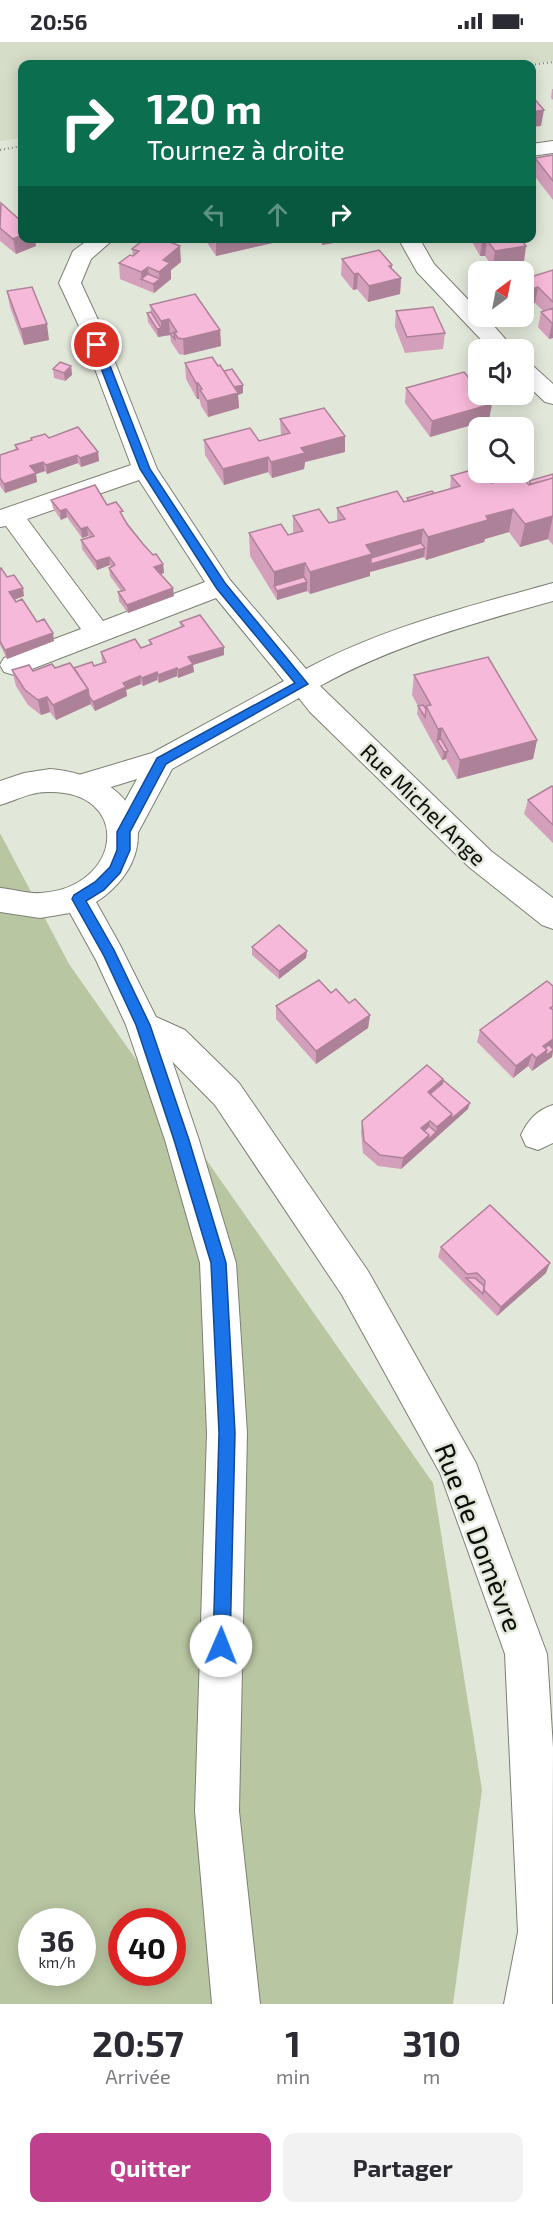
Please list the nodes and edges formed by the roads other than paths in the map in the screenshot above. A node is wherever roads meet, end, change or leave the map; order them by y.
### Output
1 (553, 147) edge
2 (536, 149) edge
3 (98, 243) edge
4 (411, 243) edge
5 (494, 339) edge
6 (534, 379) edge
7 (553, 397) edge
8 (145, 469) junction
9 (5, 517) edge
10 (221, 586) junction
11 (553, 592) edge
12 (98, 633) junction
13 (14, 665) dead end
14 (302, 684) junction
15 (162, 761) junction
16 (82, 785) junction
17 (2, 787) edge
18 (123, 832) junction
19 (78, 899) junction
20 (0, 900) edge
21 (553, 916) edge
22 (143, 1025) junction
23 (237, 2004) edge
24 (528, 2004) edge

1 - 2 street
3 - 8 street, Rue Michel Ange
4 - 5 street
6 - 7 street
8 - 9 street
8 - 10 street, Rue Michel Ange
9 - 12 street
10 - 12 street
10 - 14 street, Rue Michel Ange
11 - 14 street
12 - 13 street
14 - 15 street
14 - 21 street, Rue Michel Ange
15 - 16 street
15 - 18 street
16 - 17 street
16 - 18 street
18 - 19 street
19 - 20 street
19 - 22 street
22 - 23 street
22 - 24 street, Rue de Domèvre

